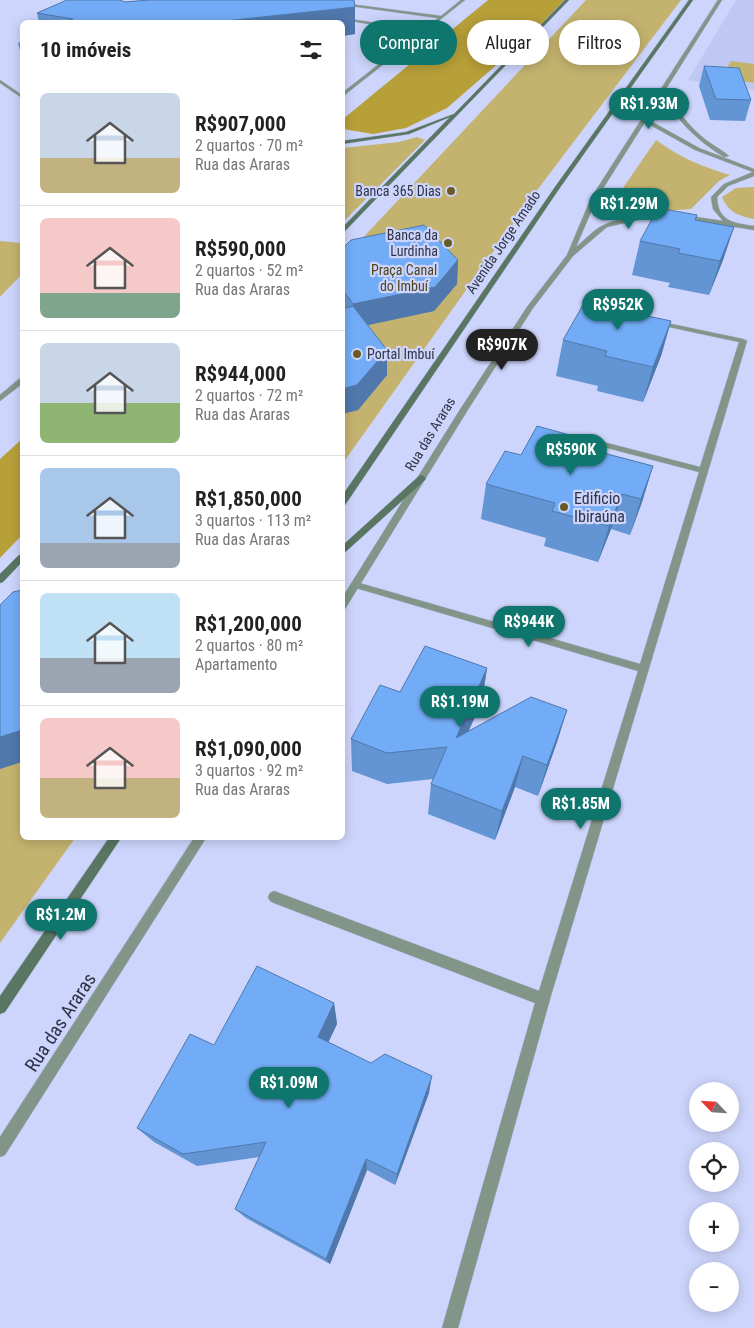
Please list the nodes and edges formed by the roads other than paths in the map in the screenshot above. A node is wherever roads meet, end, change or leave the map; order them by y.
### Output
1 (463, 0) edge
2 (567, 0) edge
3 (691, 0) edge
4 (720, 0) edge
5 (340, 4) edge
6 (441, 17) junction
7 (339, 18) edge
8 (437, 20) edge
9 (360, 21) edge
10 (381, 65) edge
11 (0, 81) edge
12 (664, 89) junction
13 (625, 93) junction
14 (345, 94) edge
15 (20, 96) edge
16 (456, 113) junction
17 (644, 119) junction
18 (345, 142) edge
19 (744, 168) junction
20 (754, 173) edge
21 (730, 224) junction
22 (754, 228) edge
23 (345, 229) edge
24 (570, 255) junction
25 (647, 321) edge
26 (20, 383) edge
27 (0, 399) edge
28 (570, 435) edge
29 (704, 471) junction
30 (422, 478) junction
31 (345, 500) edge
32 (345, 549) edge
33 (20, 559) edge
34 (0, 580) edge
35 (356, 585) junction
36 (345, 603) edge
37 (644, 669) junction
38 (114, 840) edge
39 (199, 840) edge
40 (274, 897) dead end
41 (543, 999) junction
42 (0, 1007) edge
43 (0, 1150) edge
44 (450, 1328) edge

1 - 6 street
2 - 16 main road
3 - 13 main road, Avenida Jorge Amado
4 - 12 street, Rua das Araras
5 - 6 street
6 - 8 street
7 - 9 street
10 - 14 street
11 - 15 street
12 - 17 street, Rua das Araras
12 - 19 street
13 - 17 main road
13 - 31 main road, Avenida Jorge Amado
16 - 18 main road
16 - 23 main road
17 - 19 street
17 - 24 street, Rua das Araras
19 - 20 street
20 - 21 street
21 - 22 street
21 - 24 street
24 - 30 street, Rua das Araras
25 - 29 street
26 - 27 street
28 - 29 street
29 - 37 street
30 - 32 main road
30 - 35 street, Rua das Araras
33 - 34 main road
35 - 36 street, Rua das Araras
35 - 37 street
37 - 41 street
38 - 42 main road
39 - 43 street, Rua das Araras
40 - 41 street
41 - 44 street

